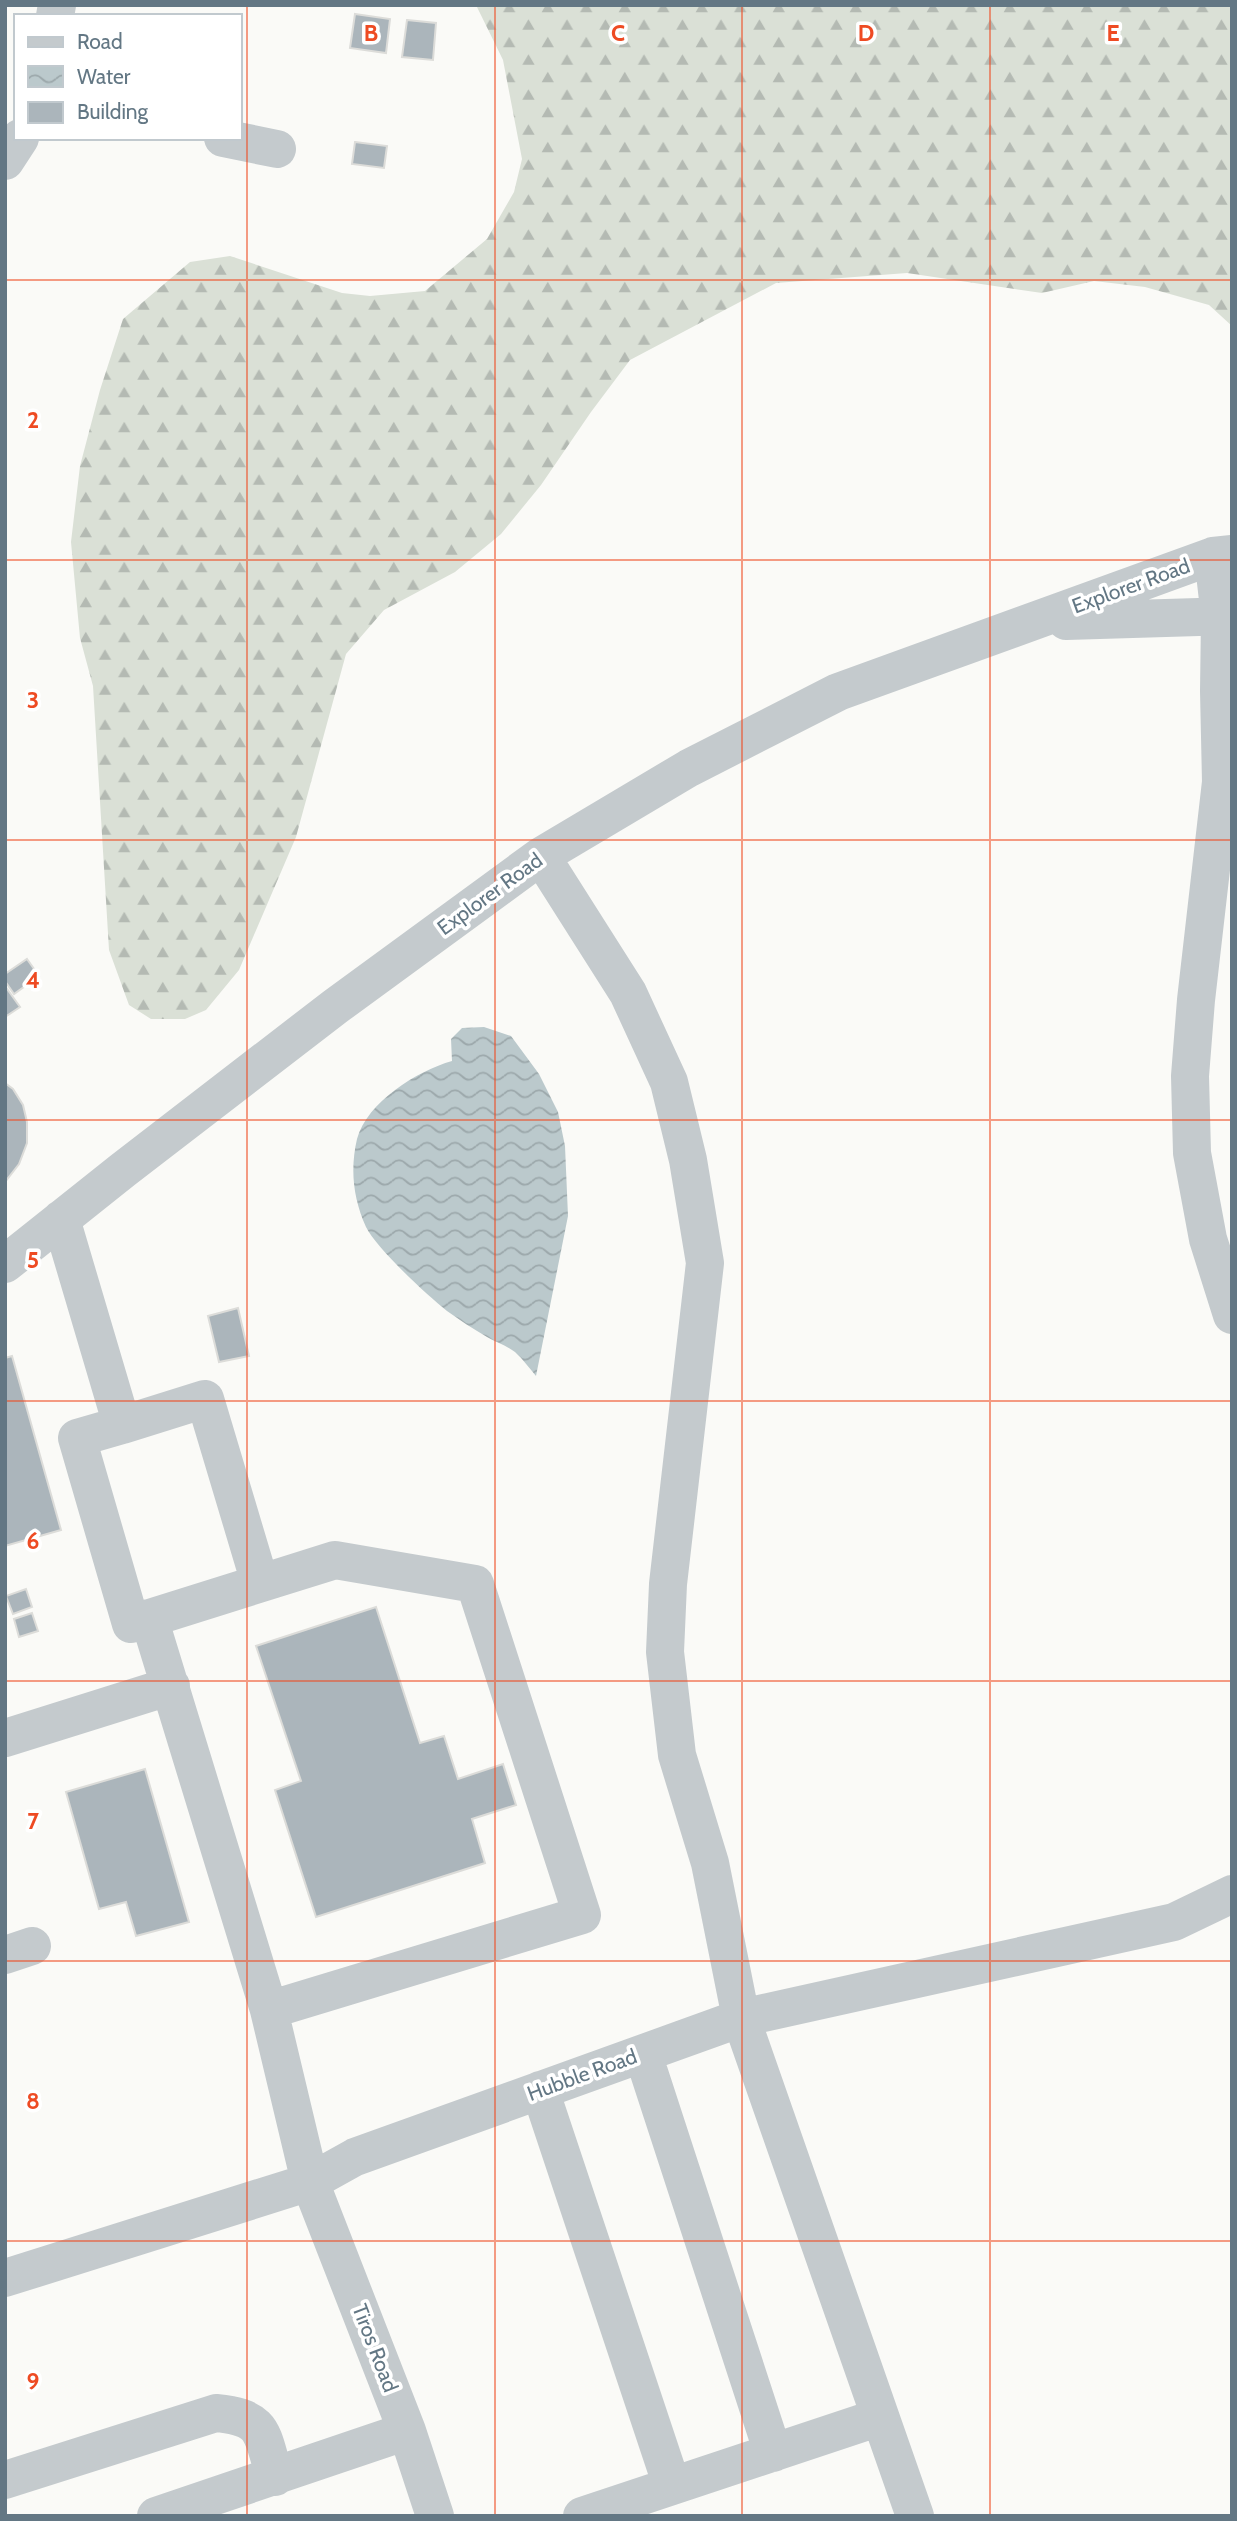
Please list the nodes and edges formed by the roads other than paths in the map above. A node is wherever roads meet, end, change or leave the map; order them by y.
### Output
1 (19, 140) edge
2 (233, 140) edge
3 (277, 149) dead end
4 (5, 162) edge
5 (1222, 555) edge
6 (1226, 616) edge
7 (1032, 621) junction
8 (541, 856) junction
9 (61, 1219) junction
10 (5, 1264) edge
11 (1232, 1315) edge
12 (122, 1425) junction
13 (260, 1583) junction
14 (149, 1618) junction
15 (171, 1686) junction
16 (5, 1738) edge
17 (1232, 1894) edge
18 (269, 2010) junction
19 (741, 2018) junction
20 (643, 2054) junction
21 (540, 2090) junction
22 (310, 2182) junction
23 (5, 2278) edge
24 (880, 2417) junction
25 (407, 2431) junction
26 (773, 2453) junction
27 (275, 2477) junction
28 (5, 2480) edge
29 (673, 2486) junction
30 (156, 2516) edge
31 (435, 2516) edge
32 (582, 2516) edge
33 (915, 2516) edge

1 - 4 street
2 - 3 street
5 - 6 street
5 - 7 street, Explorer Road
6 - 7 street, Explorer Road
6 - 11 street
7 - 8 street, Explorer Road
8 - 9 street, Explorer Road
8 - 19 street
9 - 10 street, Explorer Road
9 - 12 street
12 - 13 street
12 - 14 street
13 - 14 street
13 - 18 street
14 - 15 street, Tiros Road
15 - 16 street
15 - 18 street, Tiros Road
17 - 19 street, Hubble Road
18 - 22 street, Tiros Road
19 - 20 street, Hubble Road
19 - 24 street
20 - 21 street, Hubble Road
20 - 26 street
21 - 22 street, Hubble Road
21 - 29 street
22 - 23 street, Hubble Road
22 - 25 street, Tiros Road
24 - 26 street
24 - 33 street
25 - 27 street
25 - 31 street, Tiros Road
26 - 29 street
27 - 28 street
27 - 30 street
29 - 32 street

